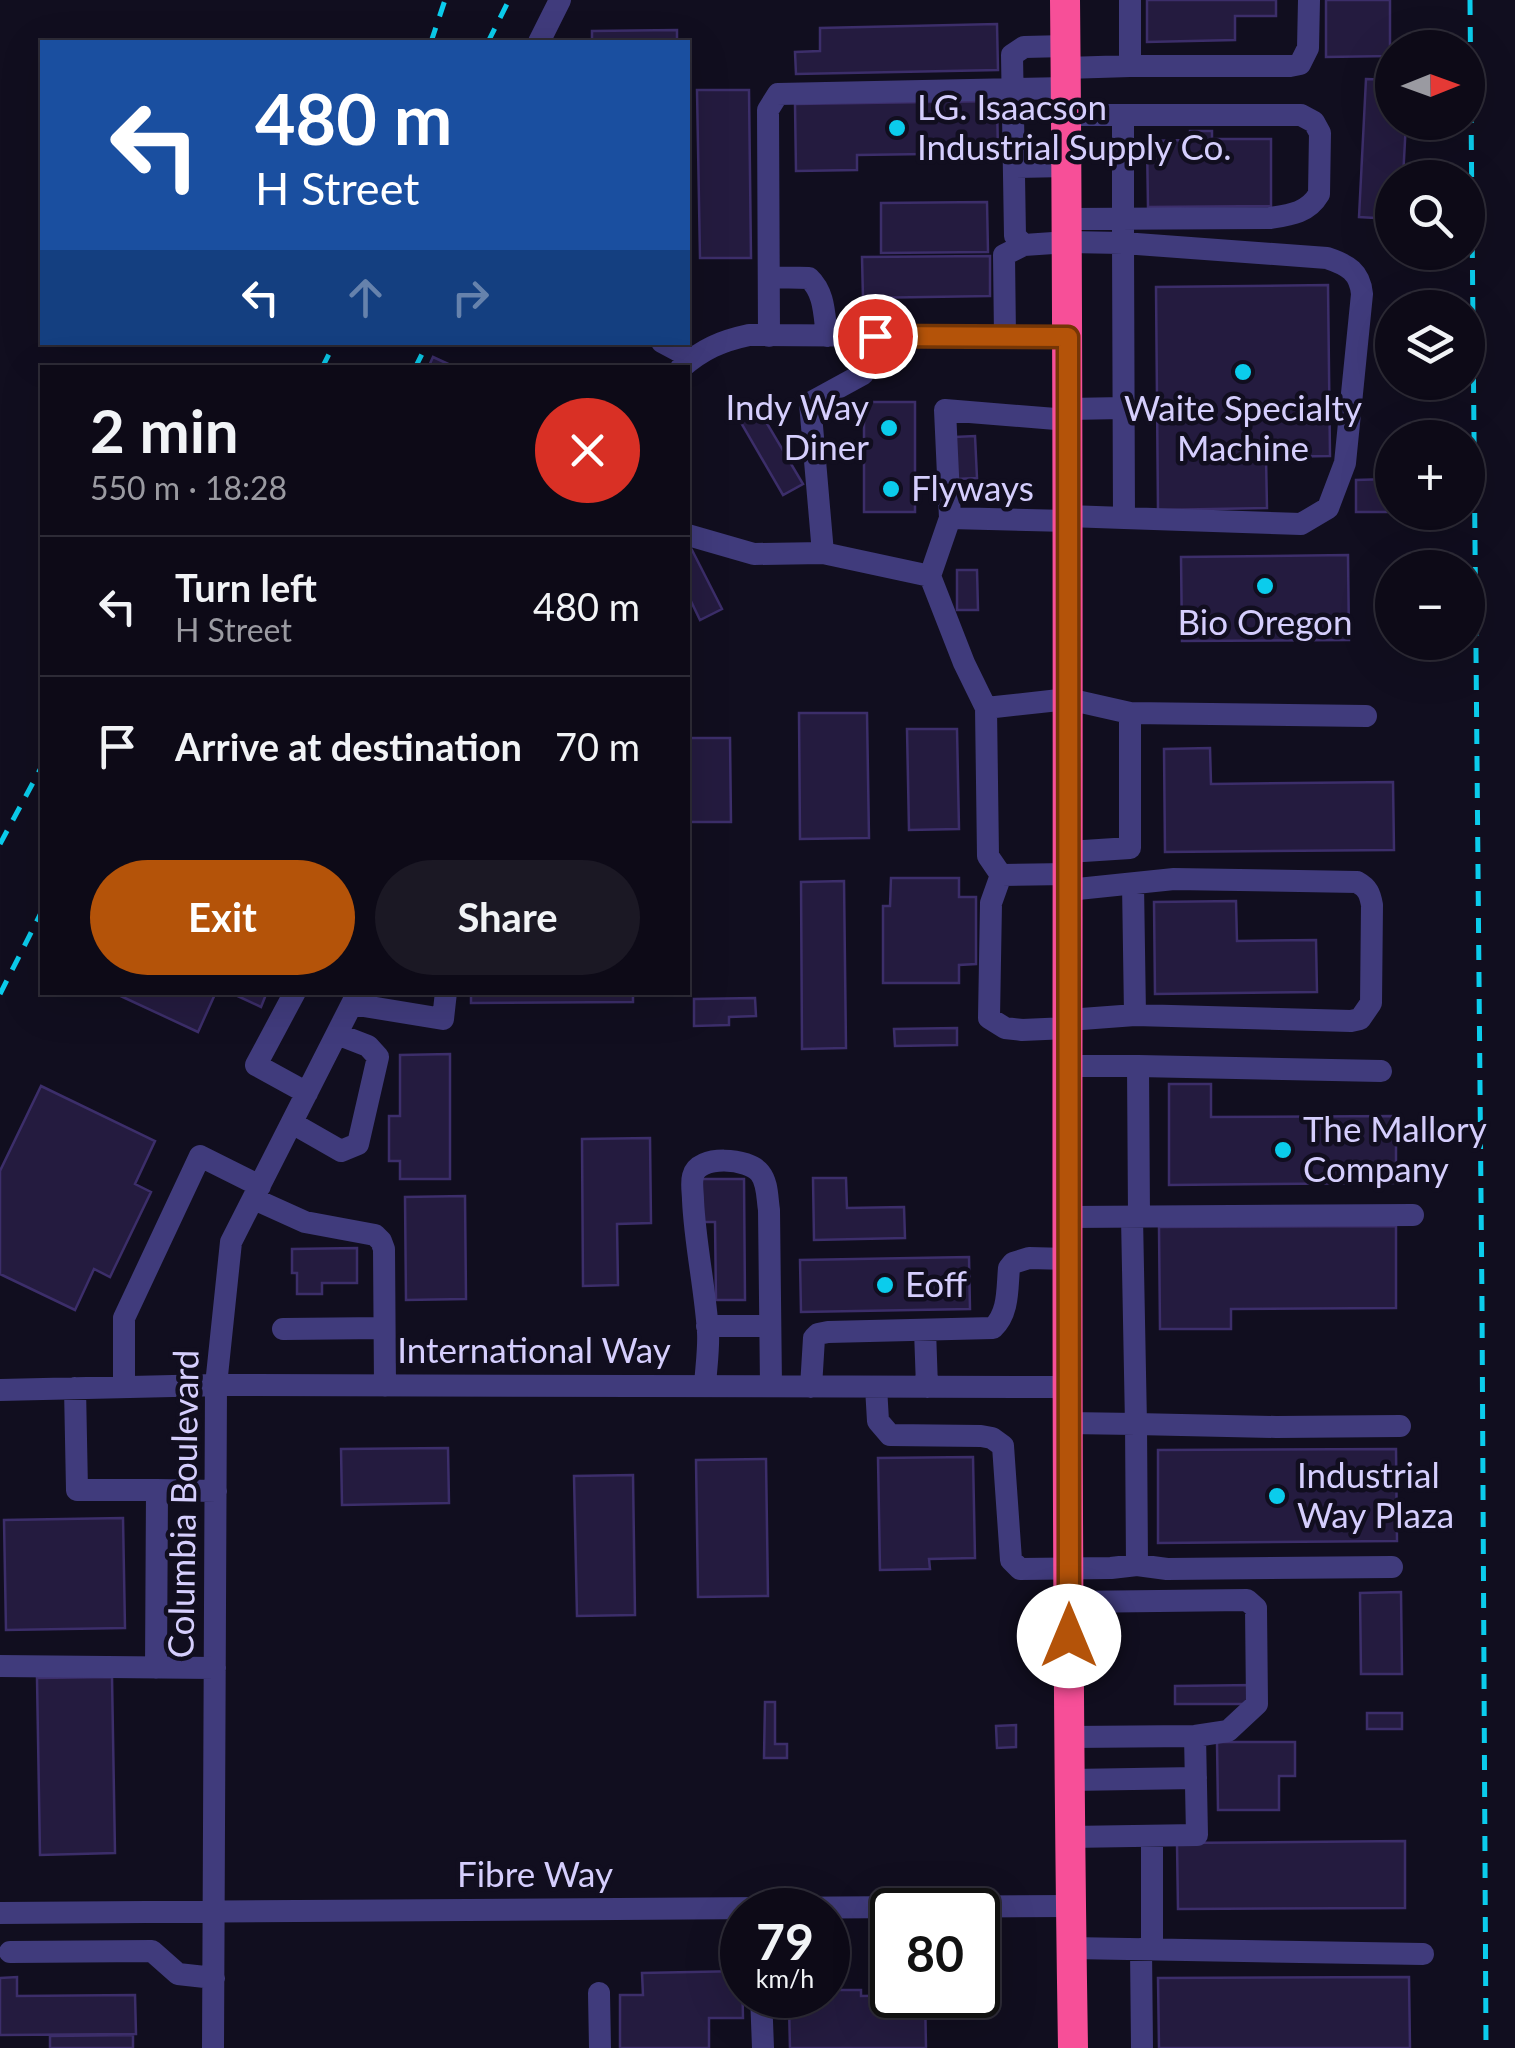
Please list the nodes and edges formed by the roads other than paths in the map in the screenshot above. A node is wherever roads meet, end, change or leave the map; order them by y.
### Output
1 (560, 0) edge
2 (1065, 0) edge
3 (1130, 0) edge
4 (1309, 0) edge
5 (540, 40) edge
6 (1130, 66) junction
7 (1066, 79) junction
8 (1012, 89) junction
9 (1123, 115) junction
10 (1066, 166) junction
11 (1014, 167) junction
12 (1123, 219) junction
13 (1068, 231) junction
14 (1123, 243) junction
15 (1024, 245) junction
16 (769, 277) junction
17 (769, 336) junction
18 (827, 336) junction
19 (875, 336) junction
20 (1005, 337) junction
21 (1068, 337) junction
22 (666, 345) edge
23 (687, 363) edge
24 (1123, 408) junction
25 (1068, 415) junction
26 (950, 518) junction
27 (1124, 518) junction
28 (1068, 519) junction
29 (690, 536) edge
30 (823, 553) junction
31 (930, 576) junction
32 (1068, 698) junction
33 (986, 708) junction
34 (1130, 713) junction
35 (1366, 716) dead end
36 (1068, 872) junction
37 (1001, 875) junction
38 (1133, 884) junction
39 (293, 995) edge
40 (446, 995) edge
41 (355, 998) edge
42 (1135, 1015) junction
43 (1068, 1024) junction
44 (338, 1034) junction
45 (1068, 1066) junction
46 (1138, 1066) junction
47 (1381, 1070) dead end
48 (307, 1093) junction
49 (292, 1123) junction
50 (257, 1192) junction
51 (1413, 1215) dead end
52 (1136, 1217) junction
53 (1068, 1218) junction
54 (1068, 1258) junction
55 (707, 1326) junction
56 (770, 1326) junction
57 (384, 1328) junction
58 (283, 1329) dead end
59 (925, 1330) junction
60 (216, 1385) junction
61 (385, 1386) junction
62 (706, 1386) junction
63 (771, 1386) junction
64 (812, 1386) junction
65 (124, 1387) junction
66 (876, 1387) junction
67 (927, 1387) junction
68 (1068, 1387) junction
69 (75, 1388) junction
70 (0, 1390) edge
71 (1068, 1423) junction
72 (1136, 1424) junction
73 (1400, 1426) dead end
74 (157, 1490) junction
75 (216, 1491) junction
76 (1137, 1565) junction
77 (1392, 1567) dead end
78 (1069, 1568) junction
79 (1069, 1602) junction
80 (0, 1666) edge
81 (156, 1668) junction
82 (215, 1668) junction
83 (1195, 1736) junction
84 (1070, 1737) junction
85 (1196, 1778) junction
86 (1070, 1780) junction
87 (1152, 1836) junction
88 (1070, 1837) junction
89 (1070, 1906) junction
90 (850, 1908) edge
91 (720, 1909) edge
92 (214, 1912) junction
93 (0, 1913) edge
94 (1071, 1948) junction
95 (1147, 1949) junction
96 (10, 1952) dead end
97 (1423, 1954) dead end
98 (214, 1978) junction
99 (599, 1993) dead end
100 (761, 2018) edge
101 (213, 2048) edge
102 (600, 2048) edge
103 (762, 2048) edge
104 (1073, 2048) edge
105 (1142, 2048) edge

1 - 5 street
2 - 7 highway
3 - 6 street
4 - 6 street
6 - 7 street
7 - 8 street
7 - 8 street
7 - 9 street
7 - 10 highway
8 - 11 street
8 - 16 street
9 - 12 street
9 - 12 street
10 - 11 street
10 - 13 highway
11 - 15 street
12 - 13 street
12 - 14 street
13 - 14 street
13 - 15 street
13 - 21 highway
14 - 24 street
14 - 27 street
15 - 20 street
16 - 17 street
16 - 18 street
17 - 18 street
17 - 23 street
18 - 19 street
19 - 20 street
19 - 30 street
20 - 21 street
21 - 25 highway
22 - 23 street
24 - 25 street
24 - 27 street
25 - 26 street
25 - 28 highway
26 - 28 street
26 - 31 street
27 - 28 street
28 - 32 highway
29 - 30 street
30 - 31 street
31 - 33 street
32 - 33 street
32 - 34 street
32 - 36 highway
33 - 37 street
34 - 35 street
34 - 36 street
36 - 37 street
36 - 38 street
36 - 43 highway
37 - 43 street
38 - 42 street
38 - 42 street
39 - 48 street
40 - 41 street
41 - 44 street, Columbia Boulevard
42 - 43 street
43 - 45 highway
44 - 48 street, Columbia Boulevard
44 - 49 street
45 - 46 street
45 - 53 highway
46 - 47 street
46 - 52 street
48 - 49 street, Columbia Boulevard
49 - 50 street, Columbia Boulevard
50 - 57 street
50 - 60 street, Columbia Boulevard
50 - 65 street
51 - 52 street
52 - 53 street
52 - 72 street
53 - 54 highway
54 - 59 street
54 - 68 highway
55 - 56 street
55 - 56 street
55 - 62 street
56 - 63 street
57 - 58 street
57 - 61 street
59 - 64 street
59 - 67 street
60 - 61 street, International Way
60 - 65 street, International Way
60 - 75 street, Columbia Boulevard
61 - 62 street, International Way
62 - 63 street, International Way
63 - 64 street, International Way
64 - 66 street, International Way
65 - 69 street, International Way
66 - 67 street, International Way
66 - 78 street
67 - 68 street, International Way
68 - 71 highway
69 - 70 street, International Way
69 - 74 street
71 - 72 street
71 - 78 highway
72 - 73 street
72 - 76 street
74 - 75 street
74 - 81 street
75 - 82 street, Columbia Boulevard
76 - 77 street
76 - 78 street
78 - 79 highway
79 - 83 street
79 - 84 highway
80 - 81 street
81 - 82 street
82 - 92 street, Columbia Boulevard
83 - 84 street
83 - 85 street
84 - 86 highway
85 - 86 street
85 - 87 street
86 - 88 highway
87 - 88 street
87 - 95 street
88 - 89 highway
89 - 90 street, Fibre Way
89 - 94 highway
91 - 92 street, Fibre Way
92 - 93 street, Fibre Way
92 - 98 street, Columbia Boulevard
94 - 95 street
94 - 104 highway
95 - 97 street
95 - 105 street
96 - 98 street
98 - 101 street, Columbia Boulevard
99 - 102 street
100 - 103 street

